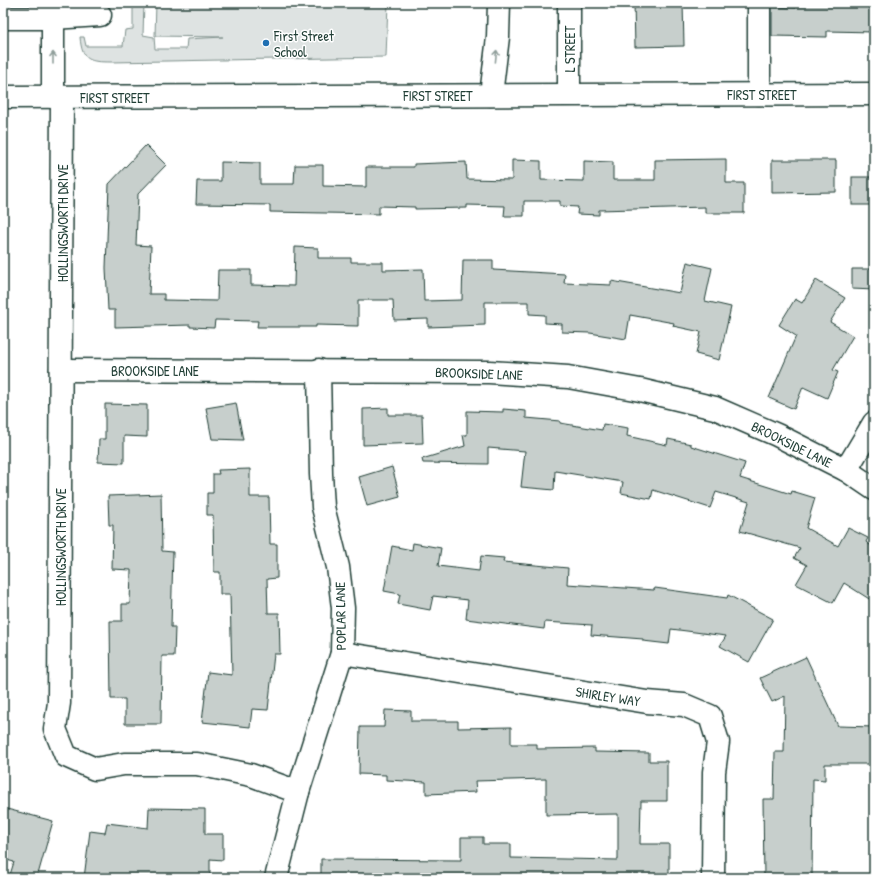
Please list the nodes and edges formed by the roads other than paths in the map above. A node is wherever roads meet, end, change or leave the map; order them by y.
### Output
1 (499, 3) edge
2 (569, 3) edge
3 (759, 3) edge
4 (100, 16) dead end
5 (3, 18) edge
6 (53, 18) junction
7 (569, 94) junction
8 (759, 94) junction
9 (874, 94) edge
10 (491, 95) junction
11 (3, 97) edge
12 (57, 97) junction
13 (61, 370) junction
14 (319, 370) junction
15 (874, 424) edge
16 (846, 470) junction
17 (874, 489) edge
18 (342, 653) junction
19 (298, 792) junction
20 (276, 878) edge
21 (713, 878) edge

10 -> 1 street
2 - 7 street, L STREET
3 - 8 street
4 - 6 street
5 - 6 street
12 -> 6 street, HOLLINGSWORTH DRIVE
7 - 8 street, FIRST STREET
7 - 10 street, FIRST STREET
8 - 9 street, FIRST STREET
10 - 12 street, FIRST STREET
11 - 12 street, FIRST STREET
12 - 13 street, HOLLINGSWORTH DRIVE
13 - 14 street, BROOKSIDE LANE
13 - 19 street, HOLLINGSWORTH DRIVE
14 - 16 street, BROOKSIDE LANE
14 - 18 street, POPLAR LANE
15 - 16 street
16 - 17 street, BROOKSIDE LANE
18 - 19 street, POPLAR LANE
18 - 21 street, SHIRLEY WAY
19 - 20 street, POPLAR LANE

